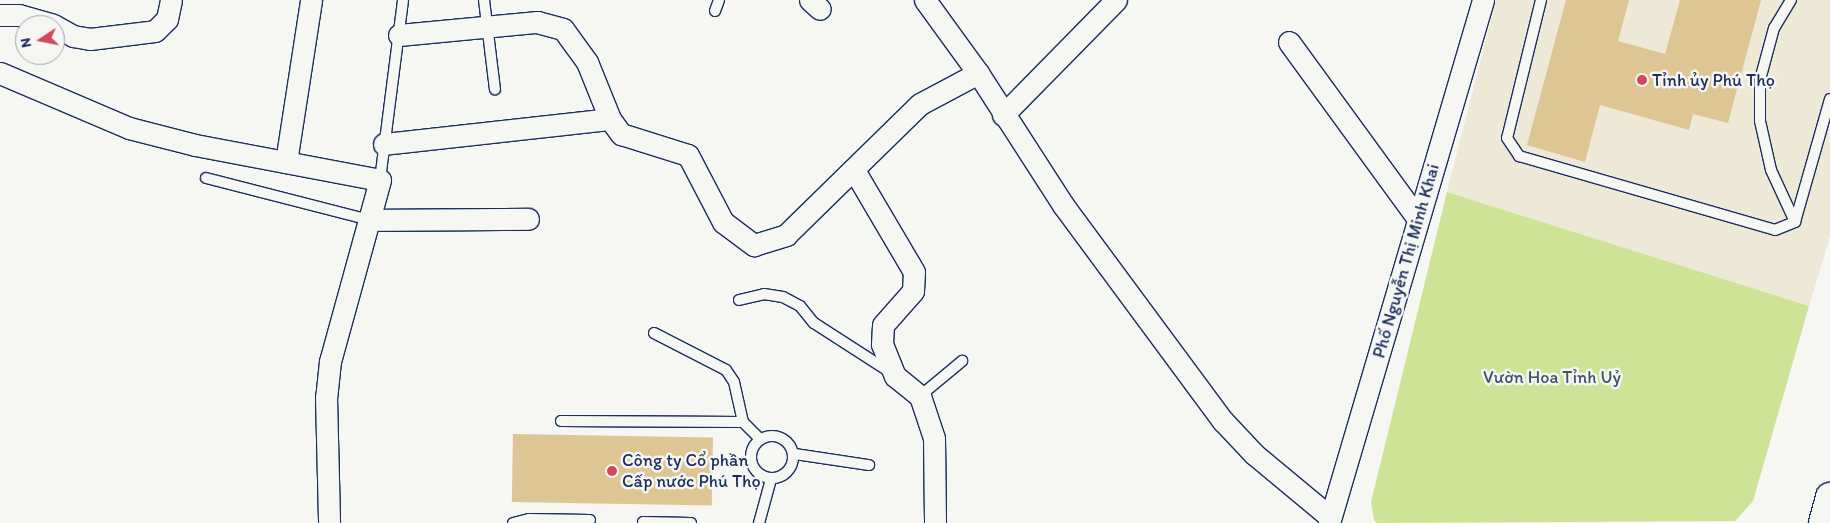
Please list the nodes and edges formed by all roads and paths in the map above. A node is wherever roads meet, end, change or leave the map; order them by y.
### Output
1 (172, 0) edge
2 (311, 0) edge
3 (404, 0) edge
4 (484, 0) edge
5 (719, 0) edge
6 (925, 0) edge
7 (1116, 0) edge
8 (1483, 0) edge
9 (1541, 0) edge
10 (1791, 0) edge
11 (715, 11) dead end
12 (0, 15) edge
13 (15, 15) edge
14 (485, 27) junction
15 (65, 31) edge
16 (399, 35) junction
17 (1289, 42) dead end
18 (978, 72) junction
19 (0, 73) edge
20 (495, 89) dead end
21 (1830, 99) edge
22 (1004, 114) junction
23 (610, 120) junction
24 (384, 144) junction
25 (286, 162) junction
26 (854, 170) junction
27 (206, 178) dead end
28 (380, 180) junction
29 (528, 219) dead end
30 (1418, 219) junction
31 (369, 220) junction
32 (1795, 222) junction
33 (738, 300) dead end
34 (654, 333) dead end
35 (962, 361) dead end
36 (895, 376) junction
37 (920, 396) junction
38 (561, 421) dead end
39 (743, 422) junction
40 (760, 438) junction
41 (795, 454) junction
42 (869, 465) dead end
43 (771, 479) junction
44 (1830, 497) edge
45 (590, 520) dead end
46 (1330, 520) edge
47 (644, 522) edge
48 (329, 523) edge
49 (513, 523) edge
50 (691, 523) edge
51 (759, 523) edge
52 (935, 523) edge
53 (1823, 523) edge

1 - 15 street
2 - 25 street
3 - 16 lane
4 - 14 lane
5 - 11 lane
6 - 18 street
7 - 22 street
8 - 30 street, Phố Nguyễn Thị Minh Khai
9 - 32 lane
10 - 32 lane
12 - 13 street
14 - 16 street
14 - 20 lane
14 - 23 street
16 - 24 lane
17 - 30 street
18 - 22 street
18 - 26 street
19 - 25 street
21 - 32 lane
22 - 46 street
23 - 24 street
23 - 26 street
24 - 28 lane
25 - 28 street
26 - 36 street
27 - 31 lane
28 - 31 street
29 - 31 street
30 - 46 street, Phố Nguyễn Thị Minh Khai
31 - 48 street
33 - 36 lane
34 - 39 lane
35 - 37 lane
36 - 37 street
37 - 52 street
38 - 39 lane
39 - 40 lane
40 - 41 lane
40 - 43 lane
41 - 42 lane
41 - 43 lane
43 - 51 lane
44 - 53 main road
45 - 49 lane
47 - 50 lane

